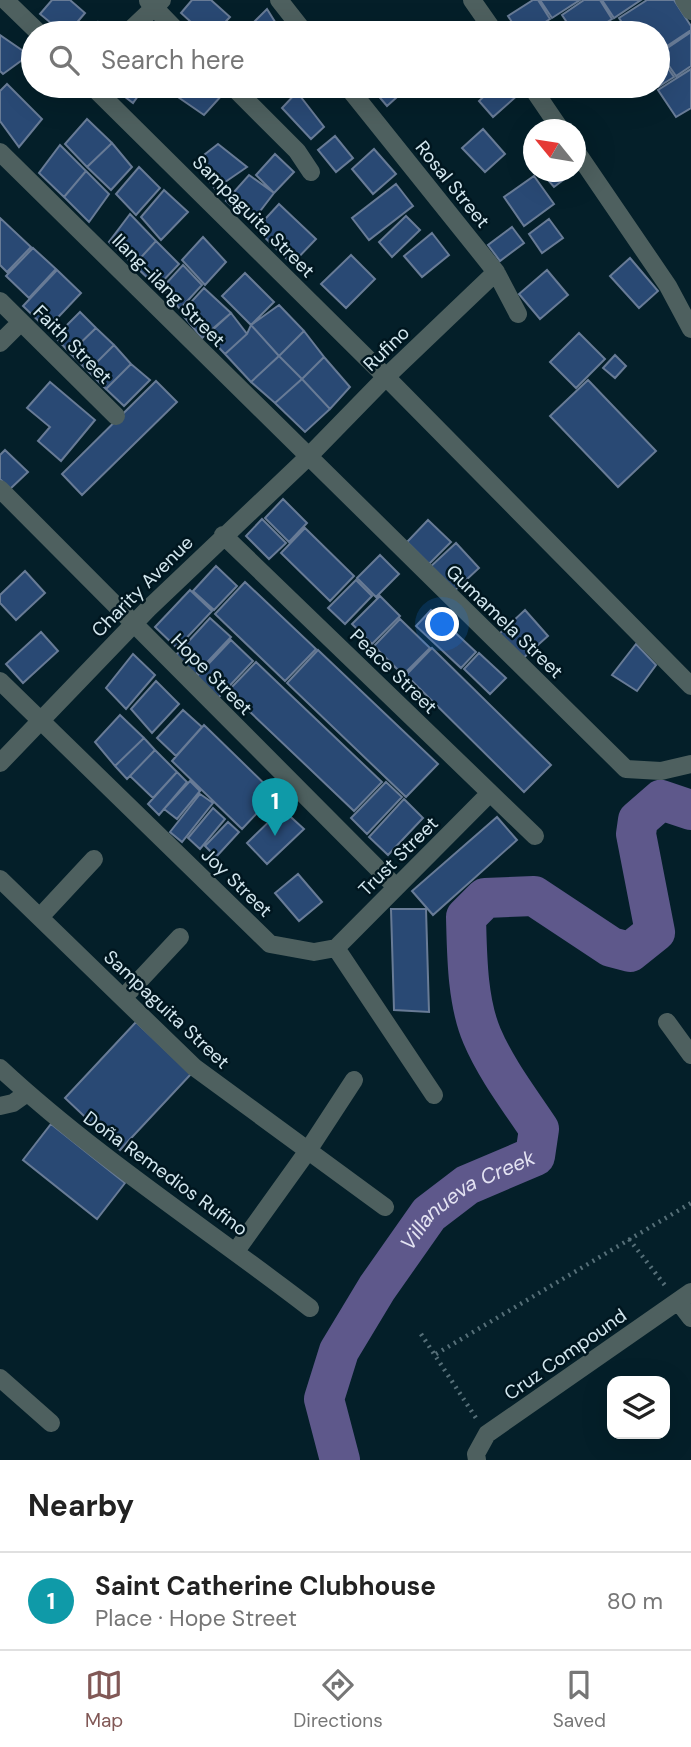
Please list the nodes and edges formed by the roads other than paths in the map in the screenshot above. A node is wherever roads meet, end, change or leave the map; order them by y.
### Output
1 (5, 0) edge
2 (279, 0) edge
3 (472, 0) edge
4 (684, 0) edge
5 (154, 3) edge
6 (691, 10) edge
7 (27, 21) edge
8 (138, 21) edge
9 (170, 21) edge
10 (296, 21) edge
11 (487, 21) edge
12 (104, 98) edge
13 (244, 98) edge
14 (357, 98) edge
15 (539, 98) edge
16 (554, 119) edge
17 (0, 152) edge
18 (586, 166) edge
19 (311, 172) dead end
20 (496, 272) junction
21 (0, 302) edge
22 (518, 314) dead end
23 (21, 322) junction
24 (691, 329) edge
25 (0, 343) edge
26 (386, 377) junction
27 (116, 416) dead end
28 (308, 457) junction
29 (0, 489) edge
30 (223, 535) junction
31 (133, 624) junction
32 (0, 681) edge
33 (691, 685) edge
34 (40, 721) junction
35 (6, 756) edge
36 (691, 764) edge
37 (490, 793) junction
38 (535, 836) dead end
39 (94, 859) dead end
40 (0, 879) edge
41 (396, 887) junction
42 (40, 918) junction
43 (180, 937) dead end
44 (336, 948) junction
45 (123, 998) junction
46 (667, 1023) dead end
47 (691, 1055) edge
48 (0, 1068) edge
49 (354, 1080) dead end
50 (27, 1093) junction
51 (434, 1095) dead end
52 (0, 1106) edge
53 (307, 1152) junction
54 (385, 1207) dead end
55 (236, 1251) junction
56 (685, 1297) edge
57 (310, 1308) dead end
58 (691, 1318) edge
59 (0, 1378) edge
60 (51, 1423) dead end
61 (477, 1460) edge

1 - 7 street
2 - 10 street
3 - 11 street
4 - 6 street
5 - 8 street
5 - 9 street
12 - 26 street, Sampaguita Street
13 - 19 street
14 - 20 street, Rosal Street
15 - 16 street
17 - 28 street, Ilang-ilang Street
18 - 24 street
20 - 22 street, Rosal Street
20 - 26 street, Rufino
21 - 23 street, Faith Street
23 - 25 street
23 - 27 street, Faith Street
26 - 28 street, Rufino
26 - 33 street
28 - 30 street, Charity Avenue
28 - 36 street, Gumamela Street
29 - 31 street, Hope Street
30 - 31 street, Charity Avenue
30 - 37 street, Peace Street
31 - 34 street, Charity Avenue
31 - 41 street, Hope Street
32 - 34 street, Joy Street
34 - 35 street, Charity Avenue
34 - 44 street, Joy Street
37 - 38 street, Peace Street
37 - 41 street, Trust Street
39 - 42 street
40 - 42 street, Sampaguita Street
41 - 44 street, Trust Street
42 - 45 street, Sampaguita Street
43 - 45 street
44 - 51 street
45 - 53 street, Sampaguita Street
46 - 47 street
48 - 50 street, Doña Remedios Rufino
49 - 53 street
50 - 52 street
50 - 55 street, Doña Remedios Rufino
53 - 54 street, Sampaguita Street
53 - 55 street
55 - 57 street, Doña Remedios Rufino
56 - 58 street
56 - 61 street, Cruz Compound
59 - 60 street

